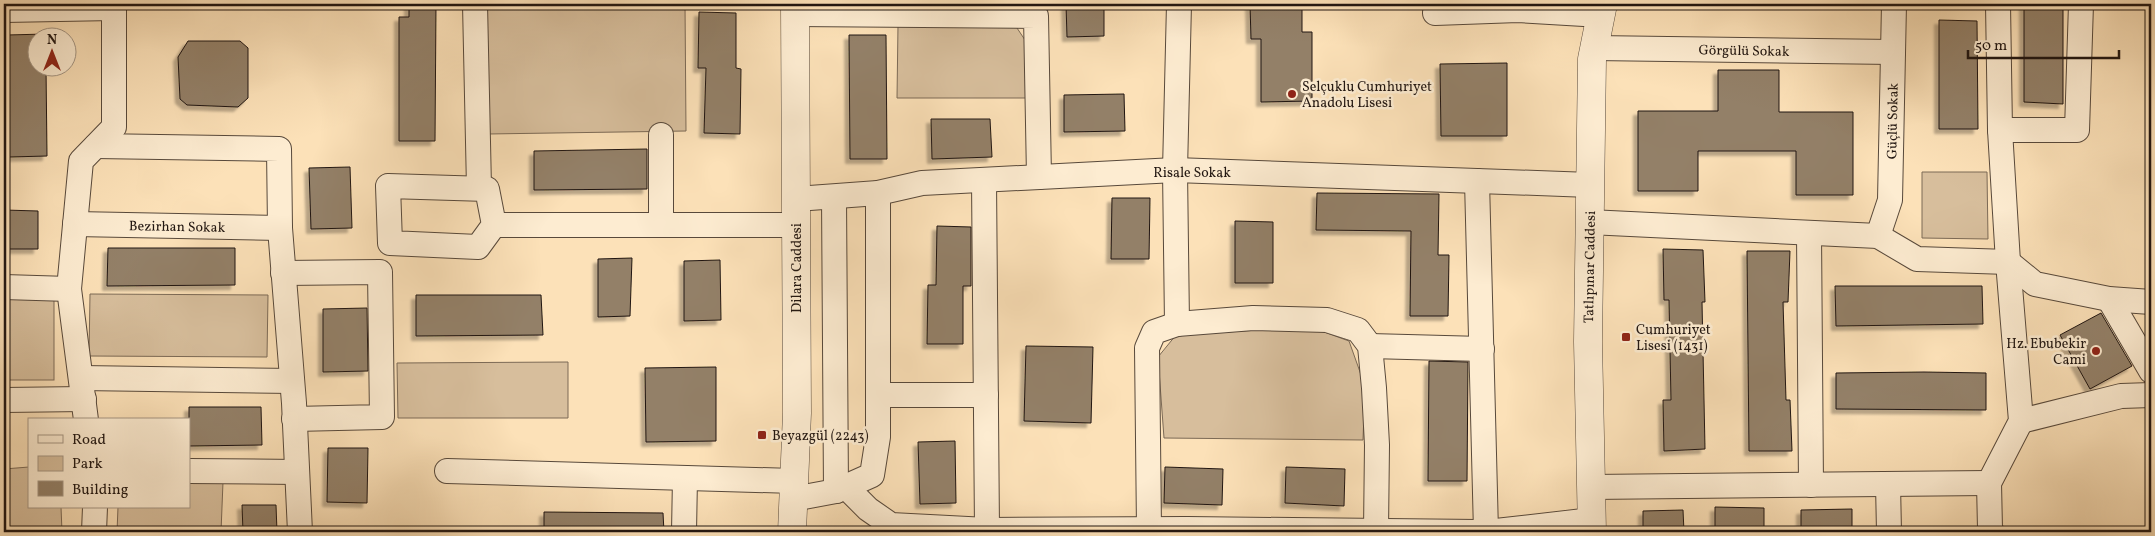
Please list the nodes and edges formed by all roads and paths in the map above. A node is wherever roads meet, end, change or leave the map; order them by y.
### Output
1 (475, 4) edge
2 (1179, 4) edge
3 (1894, 4) edge
4 (1998, 4) edge
5 (2080, 4) edge
6 (114, 6) edge
7 (1518, 7) edge
8 (795, 9) edge
9 (1602, 9) edge
10 (4, 10) edge
11 (1036, 10) edge
12 (1435, 13) dead end
13 (1594, 48) junction
14 (1893, 52) junction
15 (2000, 130) junction
16 (661, 135) dead end
17 (96, 146) junction
18 (1175, 170) junction
19 (1039, 177) junction
20 (984, 180) junction
21 (1477, 181) junction
22 (1590, 185) junction
23 (479, 188) junction
24 (878, 193) junction
25 (834, 197) junction
26 (796, 212) junction
27 (1590, 222) junction
28 (75, 224) junction
29 (494, 225) junction
30 (661, 225) junction
31 (280, 228) junction
32 (1809, 232) junction
33 (1878, 236) junction
34 (2008, 262) junction
35 (283, 273) junction
36 (4, 287) edge
37 (69, 289) junction
38 (2109, 299) junction
39 (2151, 302) edge
40 (1177, 324) junction
41 (1370, 346) junction
42 (1482, 349) junction
43 (2151, 371) edge
44 (292, 381) junction
45 (878, 395) junction
46 (986, 395) junction
47 (2151, 395) edge
48 (84, 399) edge
49 (4, 400) edge
50 (294, 419) junction
51 (2021, 420) junction
52 (447, 470) dead end
53 (190, 471) edge
54 (297, 472) junction
55 (685, 478) junction
56 (1989, 483) junction
57 (1888, 484) junction
58 (1812, 485) junction
59 (1591, 487) junction
60 (841, 489) junction
61 (793, 490) junction
62 (95, 508) edge
63 (1592, 526) edge
64 (1149, 529) junction
65 (987, 530) junction
66 (1210, 531) edge
67 (1376, 531) junction
68 (94, 532) edge
69 (300, 532) edge
70 (684, 532) edge
71 (792, 532) edge
72 (1478, 532) edge
73 (1486, 532) edge
74 (1889, 532) edge
75 (1992, 532) edge

1 - 23 street
2 - 18 street
3 - 14 street, Güçlü Sokak
4 - 15 street
5 - 15 street
6 - 10 street
6 - 17 street
7 - 9 street
7 - 12 street
8 - 11 street
8 - 26 street, Dilara Caddesi
9 - 13 street, Tatlıpınar Caddesi
11 - 19 street
13 - 14 street, Görgülü Sokak
13 - 22 street, Tatlıpınar Caddesi
14 - 33 street, Güçlü Sokak
15 - 34 street
16 - 30 street
17 - 28 street
17 - 31 street
18 - 19 street, Risale Sokak
18 - 21 street, Risale Sokak
18 - 40 street
19 - 20 street, Risale Sokak
20 - 24 street, Risale Sokak
20 - 46 street
21 - 22 street, Risale Sokak
21 - 42 street
22 - 27 street, Tatlıpınar Caddesi
23 - 29 street
23 - 29 street
24 - 25 street, Risale Sokak
24 - 45 street
25 - 26 street, Risale Sokak
25 - 60 street
26 - 30 street, Risale Sokak
26 - 61 street, Dilara Caddesi
27 - 32 street
27 - 59 street, Tatlıpınar Caddesi
28 - 31 street, Bezirhan Sokak
28 - 37 street
29 - 30 street, Risale Sokak
31 - 35 street
32 - 33 street
32 - 58 street
33 - 34 street
34 - 38 street
34 - 51 street
35 - 44 street
35 - 50 street
36 - 37 street
37 - 48 street
38 - 39 street
38 - 43 street
40 - 41 street
40 - 64 street
41 - 42 street
41 - 67 street
42 - 73 street
44 - 48 street
44 - 50 street
45 - 46 street
45 - 60 street
46 - 65 street
47 - 51 street
48 - 49 street
50 - 54 street
51 - 56 street
52 - 55 street
53 - 54 street
54 - 69 street
55 - 61 street
55 - 70 street
56 - 57 street
56 - 75 street
57 - 58 street
57 - 74 street
58 - 59 street
59 - 63 street, Tatlıpınar Caddesi
60 - 61 street
60 - 65 street
61 - 71 street, Dilara Caddesi
62 - 68 street
63 - 73 street
64 - 65 street
64 - 66 street
66 - 67 street
67 - 72 street

